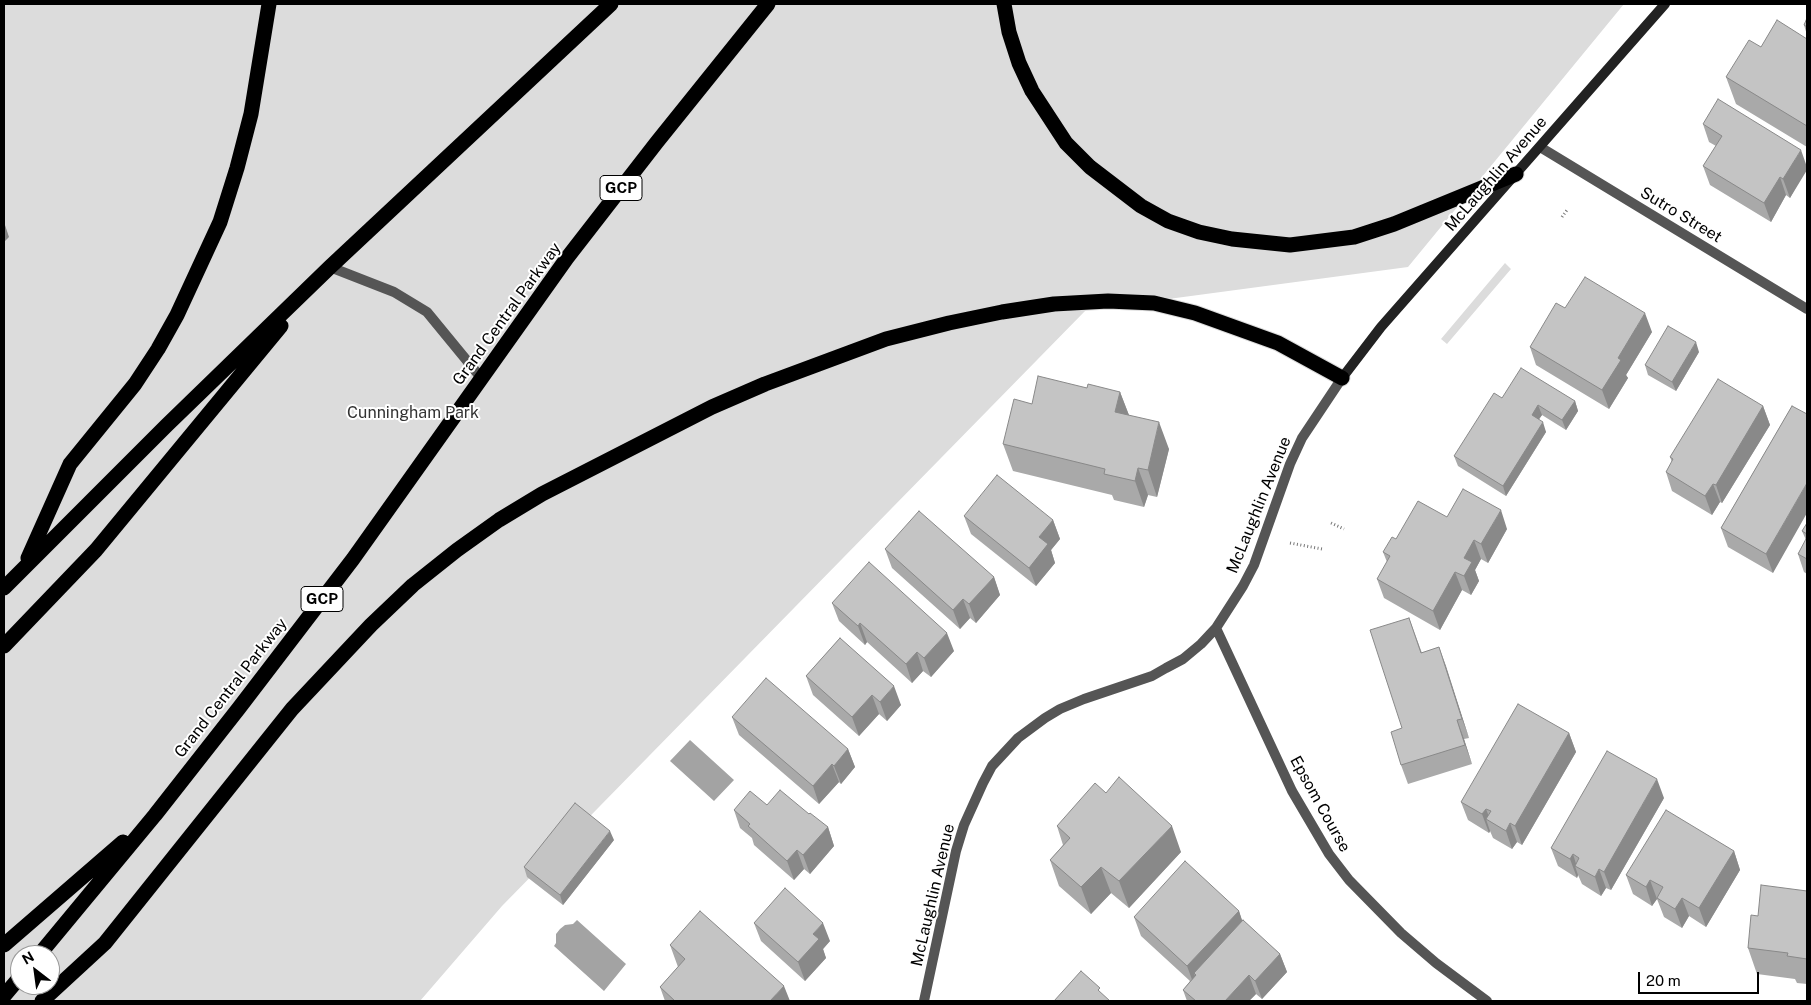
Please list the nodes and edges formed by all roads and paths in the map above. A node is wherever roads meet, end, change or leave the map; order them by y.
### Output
1 (269, 4) edge
2 (611, 4) edge
3 (768, 4) edge
4 (1004, 4) edge
5 (1665, 4) edge
6 (1540, 147) junction
7 (1516, 174) junction
8 (1567, 210) dead end
9 (1562, 218) dead end
10 (330, 267) junction
11 (1807, 309) edge
12 (482, 378) junction
13 (1342, 378) junction
14 (1331, 523) dead end
15 (1344, 529) dead end
16 (24, 568) junction
17 (4, 588) edge
18 (1216, 628) junction
19 (4, 646) edge
20 (155, 815) junction
21 (4, 945) edge
22 (47, 945) edge
23 (42, 1001) edge
24 (924, 1001) edge
25 (1487, 1001) edge

1 - 16 highway
2 - 10 highway
3 - 12 highway, Grand Central Parkway / GCP
4 - 7 highway
5 - 6 street, McLaughlin Avenue
6 - 7 street, McLaughlin Avenue
6 - 11 street, Sutro Street
7 - 13 street, McLaughlin Avenue
8 - 9 path
10 - 12 street
10 - 16 highway
10 - 19 highway
12 - 20 highway, Grand Central Parkway / GCP
13 - 18 street, McLaughlin Avenue
13 - 23 highway
14 - 15 path
16 - 17 highway
18 - 24 street, McLaughlin Avenue
18 - 25 street, Epsom Course
20 - 21 highway
20 - 22 highway, Grand Central Parkway / GCP

